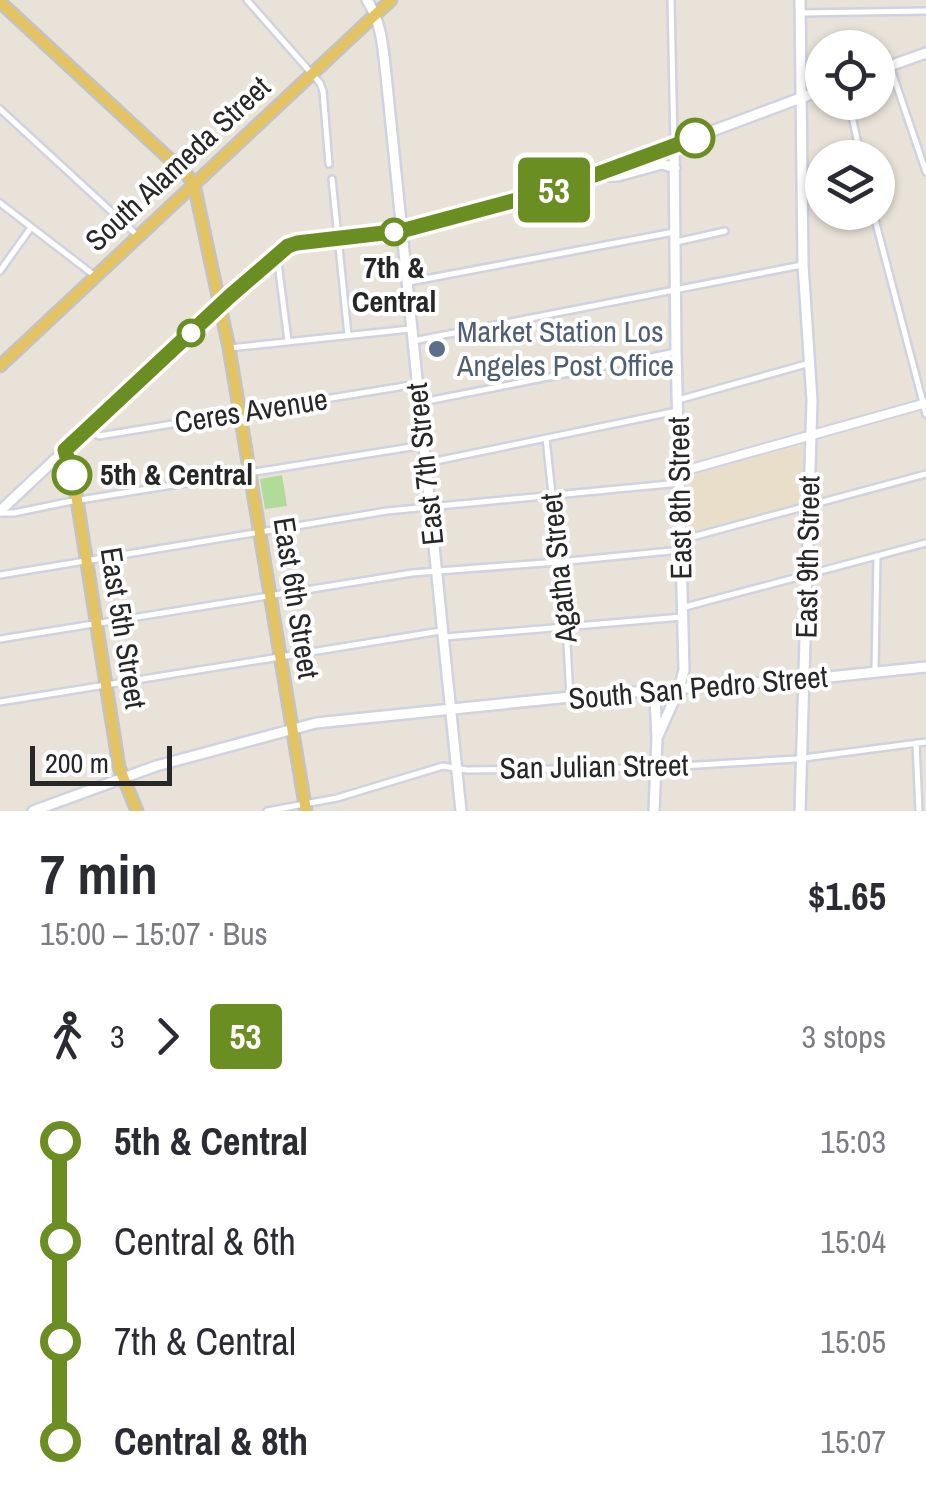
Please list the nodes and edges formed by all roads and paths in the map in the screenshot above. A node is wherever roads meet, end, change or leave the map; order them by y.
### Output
1 (247, 0) edge
2 (367, 0) edge
3 (391, 0) edge
4 (671, 0) edge
5 (800, 0) edge
6 (7, 4) edge
7 (926, 10) edge
8 (800, 12) junction
9 (376, 14) junction
10 (926, 53) edge
11 (895, 64) edge
12 (312, 72) junction
13 (895, 81) edge
14 (805, 96) edge
15 (801, 98) junction
16 (0, 109) edge
17 (674, 146) junction
18 (330, 164) dead end
19 (674, 168) junction
20 (926, 172) edge
21 (594, 177) junction
22 (332, 179) dead end
23 (194, 184) junction
24 (0, 204) edge
25 (31, 228) junction
26 (879, 230) edge
27 (401, 231) junction
28 (725, 232) dead end
29 (138, 236) junction
30 (676, 237) junction
31 (339, 238) junction
32 (277, 255) junction
33 (803, 265) junction
34 (0, 271) edge
35 (95, 276) junction
36 (406, 283) junction
37 (676, 290) junction
38 (221, 304) junction
39 (411, 329) junction
40 (348, 334) junction
41 (288, 340) junction
42 (413, 342) junction
43 (229, 348) junction
44 (676, 352) junction
45 (2, 360) edge
46 (810, 363) junction
47 (417, 384) junction
48 (419, 403) junction
49 (925, 403) edge
50 (678, 406) junction
51 (240, 412) junction
52 (926, 414) edge
53 (88, 429) junction
54 (810, 436) junction
55 (546, 438) junction
56 (424, 445) junction
57 (65, 450) junction
58 (426, 463) junction
59 (250, 472) junction
60 (680, 472) junction
61 (926, 474) edge
62 (680, 484) junction
63 (552, 495) junction
64 (12, 500) junction
65 (77, 500) junction
66 (429, 506) junction
67 (809, 506) junction
68 (30, 509) junction
69 (0, 512) edge
70 (261, 533) junction
71 (926, 543) edge
72 (681, 545) junction
73 (877, 555) junction
74 (87, 560) junction
75 (558, 562) junction
76 (436, 570) junction
77 (807, 575) junction
78 (0, 576) edge
79 (270, 596) junction
80 (682, 612) junction
81 (96, 624) junction
82 (566, 626) junction
83 (442, 634) junction
84 (0, 639) edge
85 (280, 656) junction
86 (926, 667) edge
87 (875, 673) junction
88 (805, 679) junction
89 (106, 684) junction
90 (679, 690) junction
91 (645, 692) junction
92 (570, 698) junction
93 (0, 702) edge
94 (449, 709) junction
95 (293, 728) junction
96 (656, 738) junction
97 (926, 742) edge
98 (916, 743) junction
99 (801, 759) junction
100 (456, 768) junction
101 (656, 768) junction
102 (122, 777) junction
103 (60, 800) junction
104 (306, 807) edge
105 (33, 811) edge
106 (65, 811) edge
107 (137, 811) edge
108 (268, 811) edge
109 (461, 811) edge
110 (654, 811) edge
111 (800, 811) edge
112 (920, 811) edge

1 - 12 street
2 - 9 main road, East 7th Street
3 - 9 main road, South Alameda Street
4 - 17 street, East 8th Street
5 - 8 main road, East 9th Street
6 - 23 main road
7 - 8 street
8 - 15 main road, East 9th Street
9 - 12 main road, South Alameda Street
9 - 27 main road, East 7th Street
10 - 11 main road
12 - 18 street
12 - 23 main road, South Alameda Street
13 - 20 street
14 - 15 main road
15 - 17 main road
15 - 33 main road, East 9th Street
16 - 29 street
17 - 19 main road, East 8th Street
17 - 21 main road
19 - 21 main road
19 - 30 main road, East 8th Street
21 - 27 main road
22 - 31 street
23 - 29 main road, South Alameda Street
23 - 38 main road, East 6th Street
24 - 25 street
25 - 34 street
25 - 35 street
26 - 49 street
27 - 31 main road
27 - 36 main road, East 7th Street
28 - 30 street
29 - 35 main road, South Alameda Street
30 - 36 street
30 - 37 main road, East 8th Street
31 - 32 main road
31 - 40 street
32 - 38 main road
32 - 41 street
33 - 37 street
33 - 46 main road, East 9th Street
35 - 45 main road, South Alameda Street
36 - 39 main road, East 7th Street
37 - 42 street
37 - 44 main road, East 8th Street
38 - 43 main road, East 6th Street
38 - 53 main road
39 - 40 street
39 - 42 main road, East 7th Street
40 - 41 street
41 - 43 street
42 - 47 main road, East 7th Street
43 - 51 main road, East 6th Street
44 - 48 street
44 - 50 main road, East 8th Street
46 - 50 street
46 - 54 main road, East 9th Street
47 - 48 main road, East 7th Street
47 - 51 street, Ceres Avenue
48 - 56 main road, East 7th Street
49 - 52 street
49 - 54 street
50 - 55 street
50 - 60 main road, East 8th Street
51 - 53 street, Ceres Avenue
51 - 59 main road, East 6th Street
53 - 57 main road
54 - 60 street
54 - 67 main road, East 9th Street
55 - 58 street
55 - 63 street, Agatha Street
56 - 58 main road, East 7th Street
56 - 59 street
57 - 64 main road
57 - 65 main road, East 5th Street
58 - 66 main road, East 7th Street
59 - 65 street
59 - 70 main road, East 6th Street
60 - 62 main road, East 8th Street
61 - 67 street
62 - 63 street
62 - 72 main road, East 8th Street
63 - 66 street
63 - 75 street, Agatha Street
64 - 68 street
64 - 69 main road
65 - 68 street
65 - 74 main road, East 5th Street
66 - 70 street
66 - 76 main road, East 7th Street
67 - 72 street
67 - 77 main road, East 9th Street
68 - 69 street
70 - 74 street
70 - 79 main road, East 6th Street
71 - 73 street
72 - 75 street
72 - 80 main road, East 8th Street
73 - 77 street
73 - 87 street
74 - 78 street
74 - 81 main road, East 5th Street
75 - 76 street
75 - 82 street, Agatha Street
76 - 79 street
76 - 83 main road, East 7th Street
77 - 80 street
77 - 88 main road, East 9th Street
79 - 81 street
79 - 85 main road, East 6th Street
80 - 82 street
80 - 90 main road, East 8th Street
81 - 84 street
81 - 89 main road, East 5th Street
82 - 83 street
82 - 92 street, Agatha Street
83 - 85 street
83 - 94 main road, East 7th Street
85 - 89 street
85 - 95 main road, East 6th Street
86 - 87 main road, South San Pedro Street
87 - 88 main road, South San Pedro Street
88 - 90 main road, South San Pedro Street
88 - 99 main road, East 9th Street
89 - 93 street
89 - 102 main road, East 5th Street
90 - 91 main road, South San Pedro Street
90 - 96 main road, East 8th Street
91 - 92 main road, South San Pedro Street
91 - 96 main road
92 - 94 main road, South San Pedro Street
94 - 95 main road
94 - 100 main road, East 7th Street
95 - 102 main road
95 - 104 main road, East 6th Street
96 - 101 main road, East 8th Street
97 - 98 street, San Julian Street
98 - 99 street, San Julian Street
98 - 112 street
99 - 101 street, San Julian Street
99 - 111 main road, East 9th Street
100 - 101 street, San Julian Street
100 - 104 street, San Julian Street
100 - 109 main road, East 7th Street
101 - 110 main road, East 8th Street
102 - 103 main road
102 - 107 main road, East 5th Street
103 - 105 main road
103 - 106 street
104 - 108 street, San Julian Street

